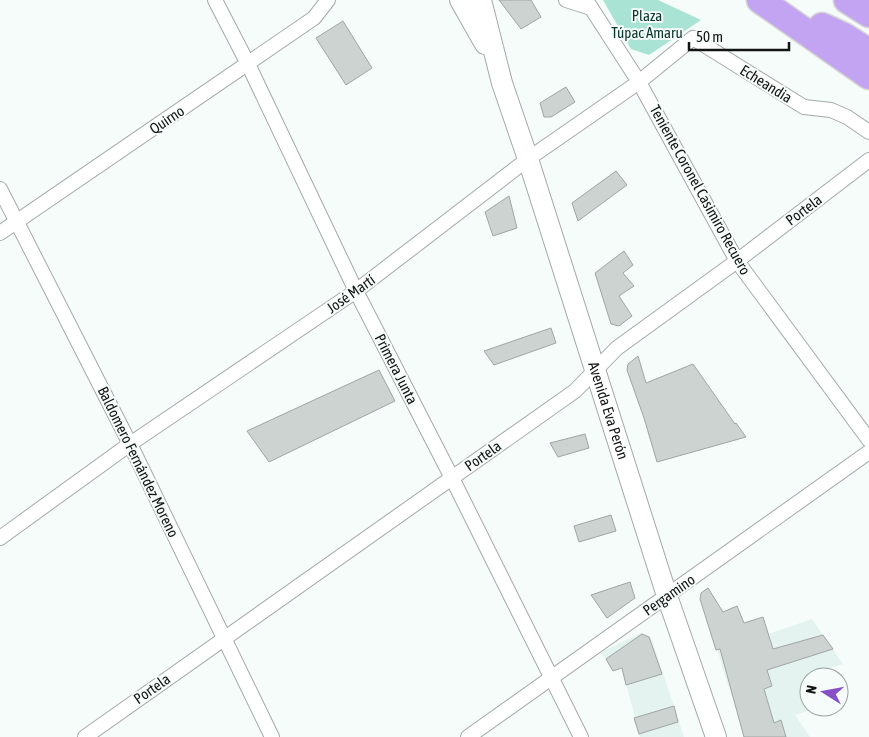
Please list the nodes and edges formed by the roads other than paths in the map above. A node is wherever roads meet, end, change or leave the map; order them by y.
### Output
1 (215, 0) edge
2 (328, 0) edge
3 (460, 0) edge
4 (481, 0) edge
5 (566, 0) edge
6 (760, 0) edge
7 (764, 0) edge
8 (847, 0) edge
9 (589, 4) edge
10 (869, 14) edge
11 (693, 38) joint
12 (869, 52) edge
13 (248, 64) junction
14 (869, 76) edge
15 (639, 82) junction
16 (502, 83) junction
17 (869, 132) edge
18 (528, 159) junction
19 (869, 160) edge
20 (0, 189) edge
21 (16, 222) junction
22 (0, 233) edge
23 (737, 261) junction
24 (356, 291) junction
25 (595, 371) junction
26 (869, 440) edge
27 (130, 444) junction
28 (869, 452) edge
29 (452, 478) junction
30 (0, 538) edge
31 (667, 596) junction
32 (224, 639) junction
33 (551, 678) junction
34 (85, 737) edge
35 (272, 737) edge
36 (468, 737) edge
37 (581, 737) edge
38 (716, 737) edge

1 - 13 street, Primera Junta
2 - 13 street, Quirno
3 - 16 main road, Avenida Eva Perón
4 - 16 main road, Avenida Eva Perón
5 - 9 street
6 - 14 highway
7 - 12 highway
8 - 10 highway
9 - 15 street, Teniente Coronel Casimiro Recuero
11 - 15 street, José Martí
11 - 17 street, Echeandia
13 - 21 street, Quirno
13 - 24 street, Primera Junta
15 - 18 street, José Martí
15 - 23 street, Teniente Coronel Casimiro Recuero
16 - 18 main road, Avenida Eva Perón
18 - 24 street, José Martí
18 - 25 main road, Avenida Eva Perón
19 - 23 street, Portela
20 - 21 street, Baldomero Fernández Moreno
21 - 22 street, Quirno
21 - 27 street, Baldomero Fernández Moreno
23 - 25 street, Portela
23 - 26 street, Teniente Coronel Casimiro Recuero
24 - 27 street, José Martí
24 - 29 street, Primera Junta
25 - 29 street, Portela
25 - 31 main road, Avenida Eva Perón
27 - 30 street, José Martí
27 - 32 street, Baldomero Fernández Moreno
28 - 31 street, Pergamino
29 - 32 street, Portela
29 - 33 street, Primera Junta
31 - 33 street, Pergamino
31 - 38 main road, Avenida Eva Perón
32 - 34 street, Portela
32 - 35 street, Baldomero Fernández Moreno
33 - 36 street, Pergamino
33 - 37 street, Primera Junta

